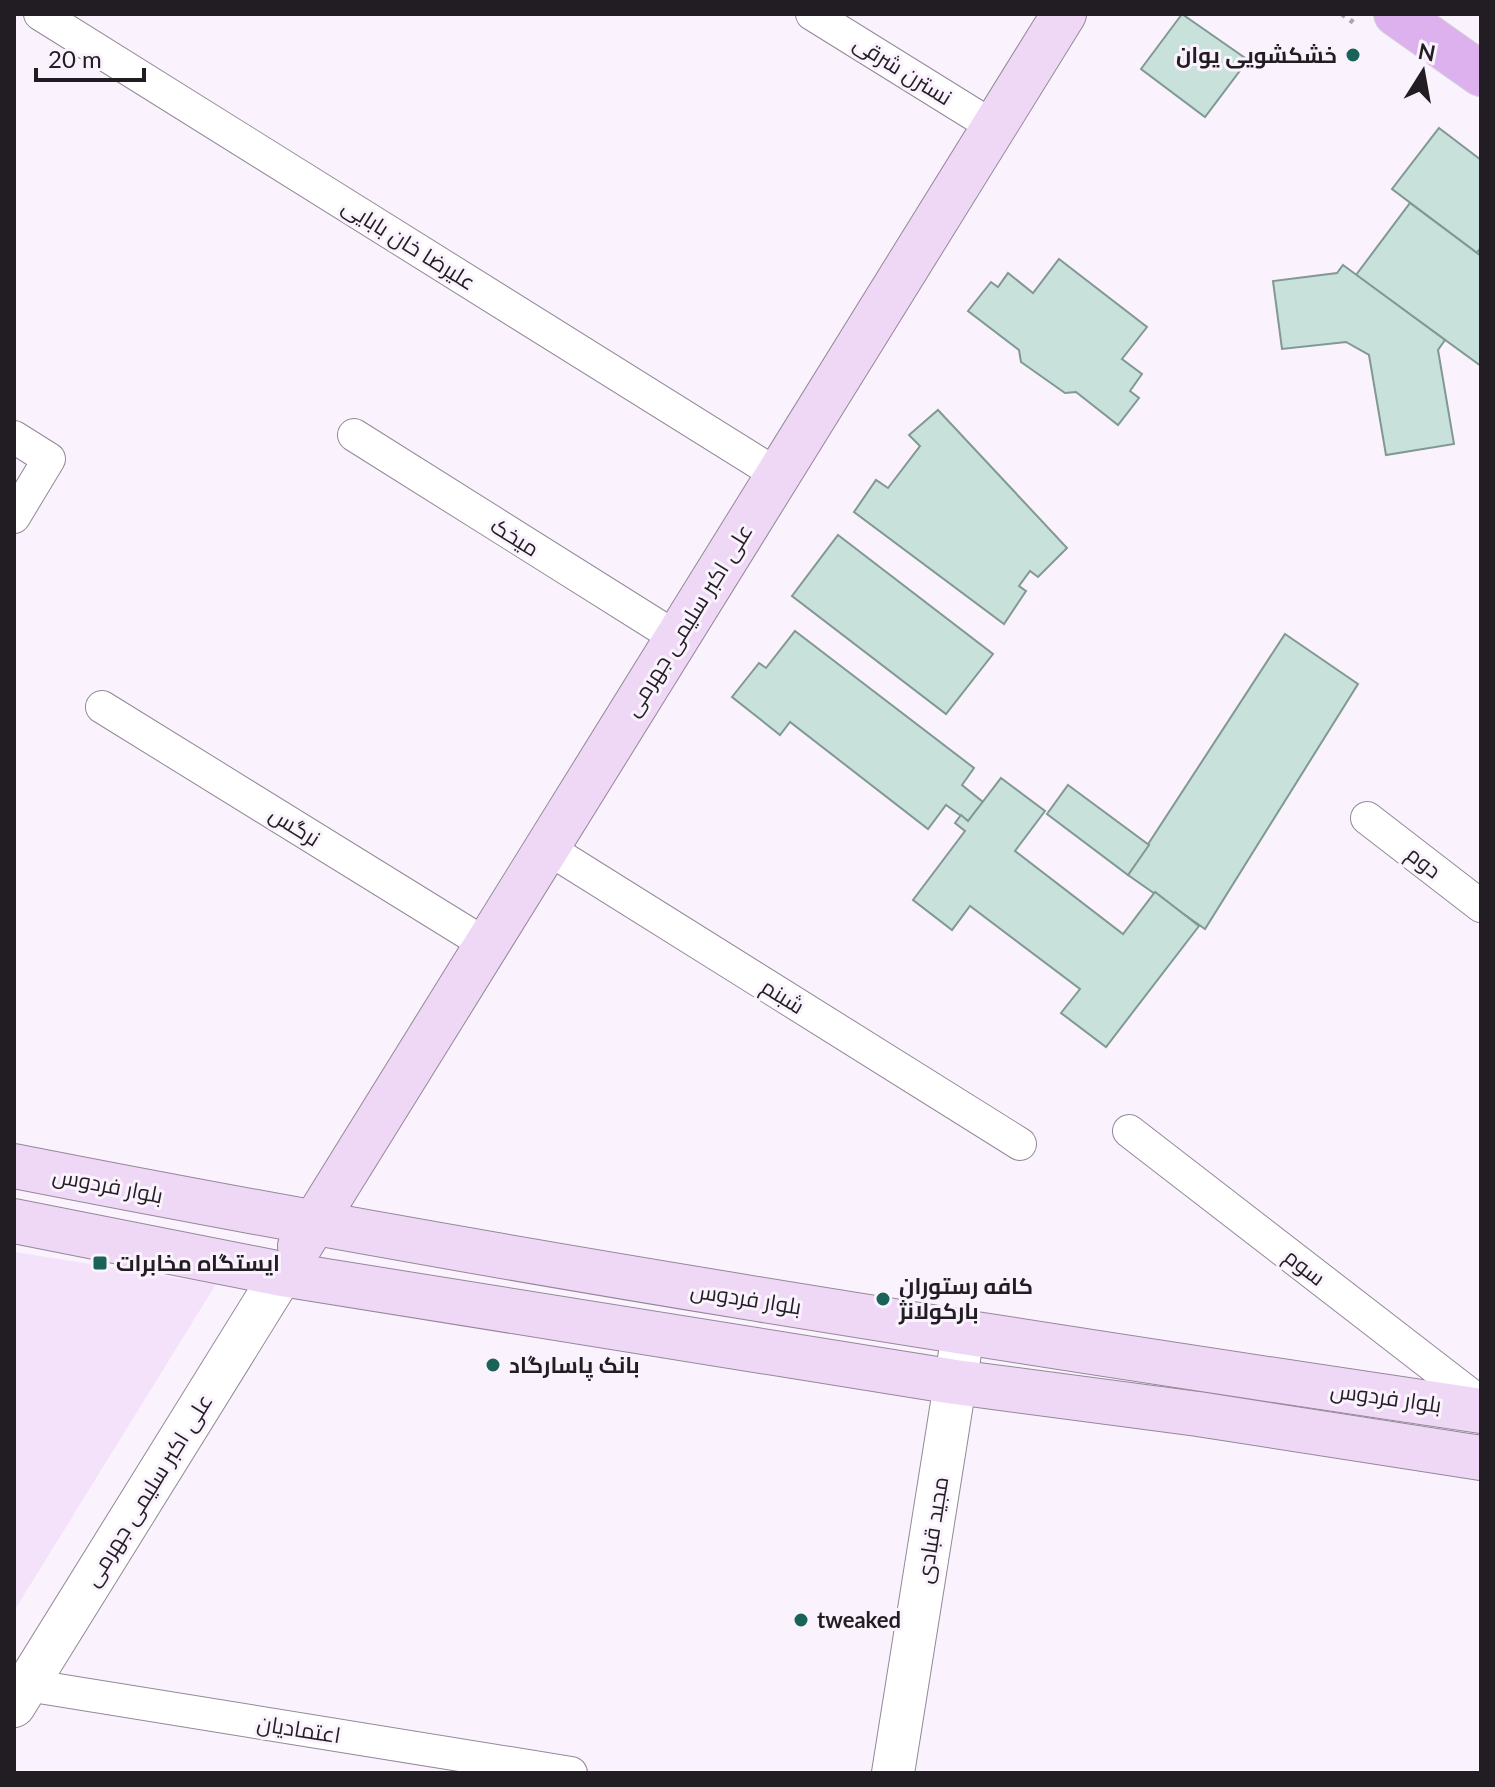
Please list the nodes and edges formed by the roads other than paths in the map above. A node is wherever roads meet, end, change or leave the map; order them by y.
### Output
1 (40, 14) edge
2 (812, 14) edge
3 (1064, 14) edge
4 (1396, 14) edge
5 (1481, 74) edge
6 (994, 127) junction
7 (354, 435) dead end
8 (14, 437) edge
9 (778, 475) junction
10 (14, 517) edge
11 (677, 638) junction
12 (102, 707) dead end
13 (1367, 818) dead end
14 (547, 848) junction
15 (1481, 906) edge
16 (487, 945) junction
17 (1129, 1131) dead end
18 (1020, 1144) dead end
19 (14, 1166) edge
20 (14, 1221) edge
21 (313, 1225) junction
22 (282, 1274) junction
23 (963, 1334) junction
24 (955, 1382) junction
25 (1481, 1403) edge
26 (1481, 1411) edge
27 (1481, 1458) edge
28 (20, 1695) edge
29 (571, 1773) edge
30 (893, 1773) edge

1 - 9 street, علیرضا خان بابایی
2 - 6 street, نسترن شرقی
3 - 6 main road, علی اکبر سلیمی جهرمی
4 - 5 main road
6 - 9 main road, علی اکبر سلیمی جهرمی
7 - 11 street, میخک
8 - 10 street
9 - 11 main road, علی اکبر سلیمی جهرمی
11 - 14 main road, علی اکبر سلیمی جهرمی
12 - 16 street, نرگس
13 - 15 street, دوم
14 - 16 main road, علی اکبر سلیمی جهرمی
14 - 18 street, شبنم
16 - 21 main road, علی اکبر سلیمی جهرمی
17 - 25 street, سوم
19 - 21 main road, بلوار فردوس
20 - 22 main road, بلوار فردوس
21 - 22 main road, علی اکبر سلیمی جهرمی
21 - 23 main road, بلوار فردوس
22 - 24 main road, بلوار فردوس
22 - 28 street, علی اکبر سلیمی جهرمی
23 - 24 street, مجید قبادی
23 - 26 main road, بلوار فردوس
24 - 27 main road, بلوار فردوس
24 - 30 street, مجید قبادی
28 - 29 street, اعتمادیان

